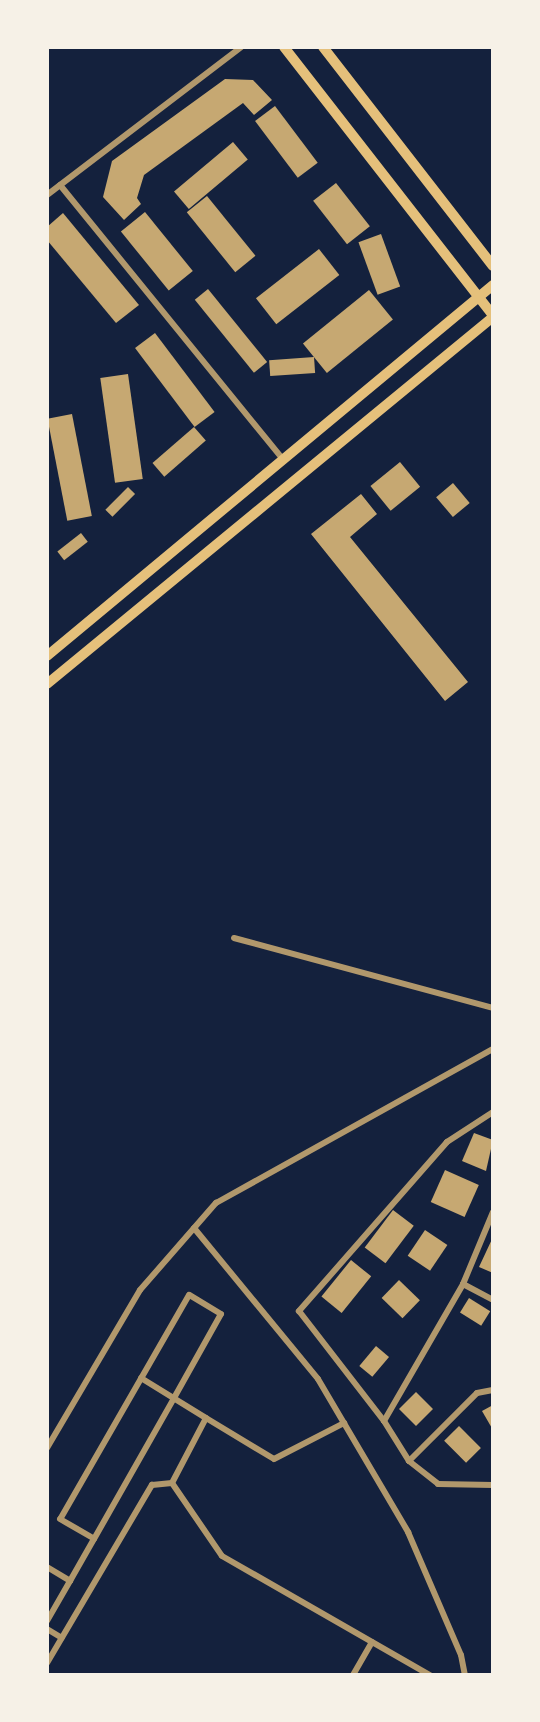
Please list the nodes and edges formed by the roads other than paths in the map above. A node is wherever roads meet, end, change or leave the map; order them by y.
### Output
1 (241, 47) edge
2 (284, 47) edge
3 (323, 47) edge
4 (60, 185) junction
5 (47, 195) edge
6 (493, 265) edge
7 (493, 285) edge
8 (478, 296) junction
9 (493, 316) edge
10 (283, 459) junction
11 (47, 656) edge
12 (47, 684) edge
13 (233, 938) dead end
14 (493, 1008) edge
15 (493, 1049) edge
16 (493, 1112) edge
17 (493, 1212) edge
18 (194, 1228) junction
19 (463, 1284) junction
20 (493, 1300) edge
21 (141, 1378) junction
22 (493, 1390) edge
23 (174, 1398) junction
24 (206, 1418) junction
25 (384, 1420) junction
26 (344, 1423) junction
27 (47, 1448) edge
28 (408, 1461) junction
29 (172, 1483) junction
30 (493, 1485) edge
31 (94, 1539) junction
32 (47, 1567) edge
33 (70, 1581) junction
34 (47, 1621) edge
35 (47, 1629) edge
36 (62, 1637) junction
37 (372, 1642) junction
38 (47, 1663) edge
39 (353, 1675) edge
40 (430, 1675) edge
41 (465, 1675) edge

1 - 4 street
2 - 8 highway
3 - 6 highway
4 - 5 street
4 - 10 street
7 - 8 main road
8 - 9 highway
8 - 10 main road
9 - 12 main road
10 - 11 main road
13 - 14 street
15 - 18 street
16 - 25 street
17 - 19 street
18 - 26 street
18 - 27 street
19 - 20 street
19 - 25 street
21 - 23 street
21 - 23 street
21 - 31 street
22 - 28 street
23 - 24 street
23 - 31 street
24 - 26 street
24 - 29 street
25 - 28 street
26 - 41 street
28 - 30 street
29 - 36 street
29 - 37 street
31 - 33 street
32 - 33 street
33 - 34 street
35 - 36 street
36 - 38 street
37 - 39 street
37 - 40 street

